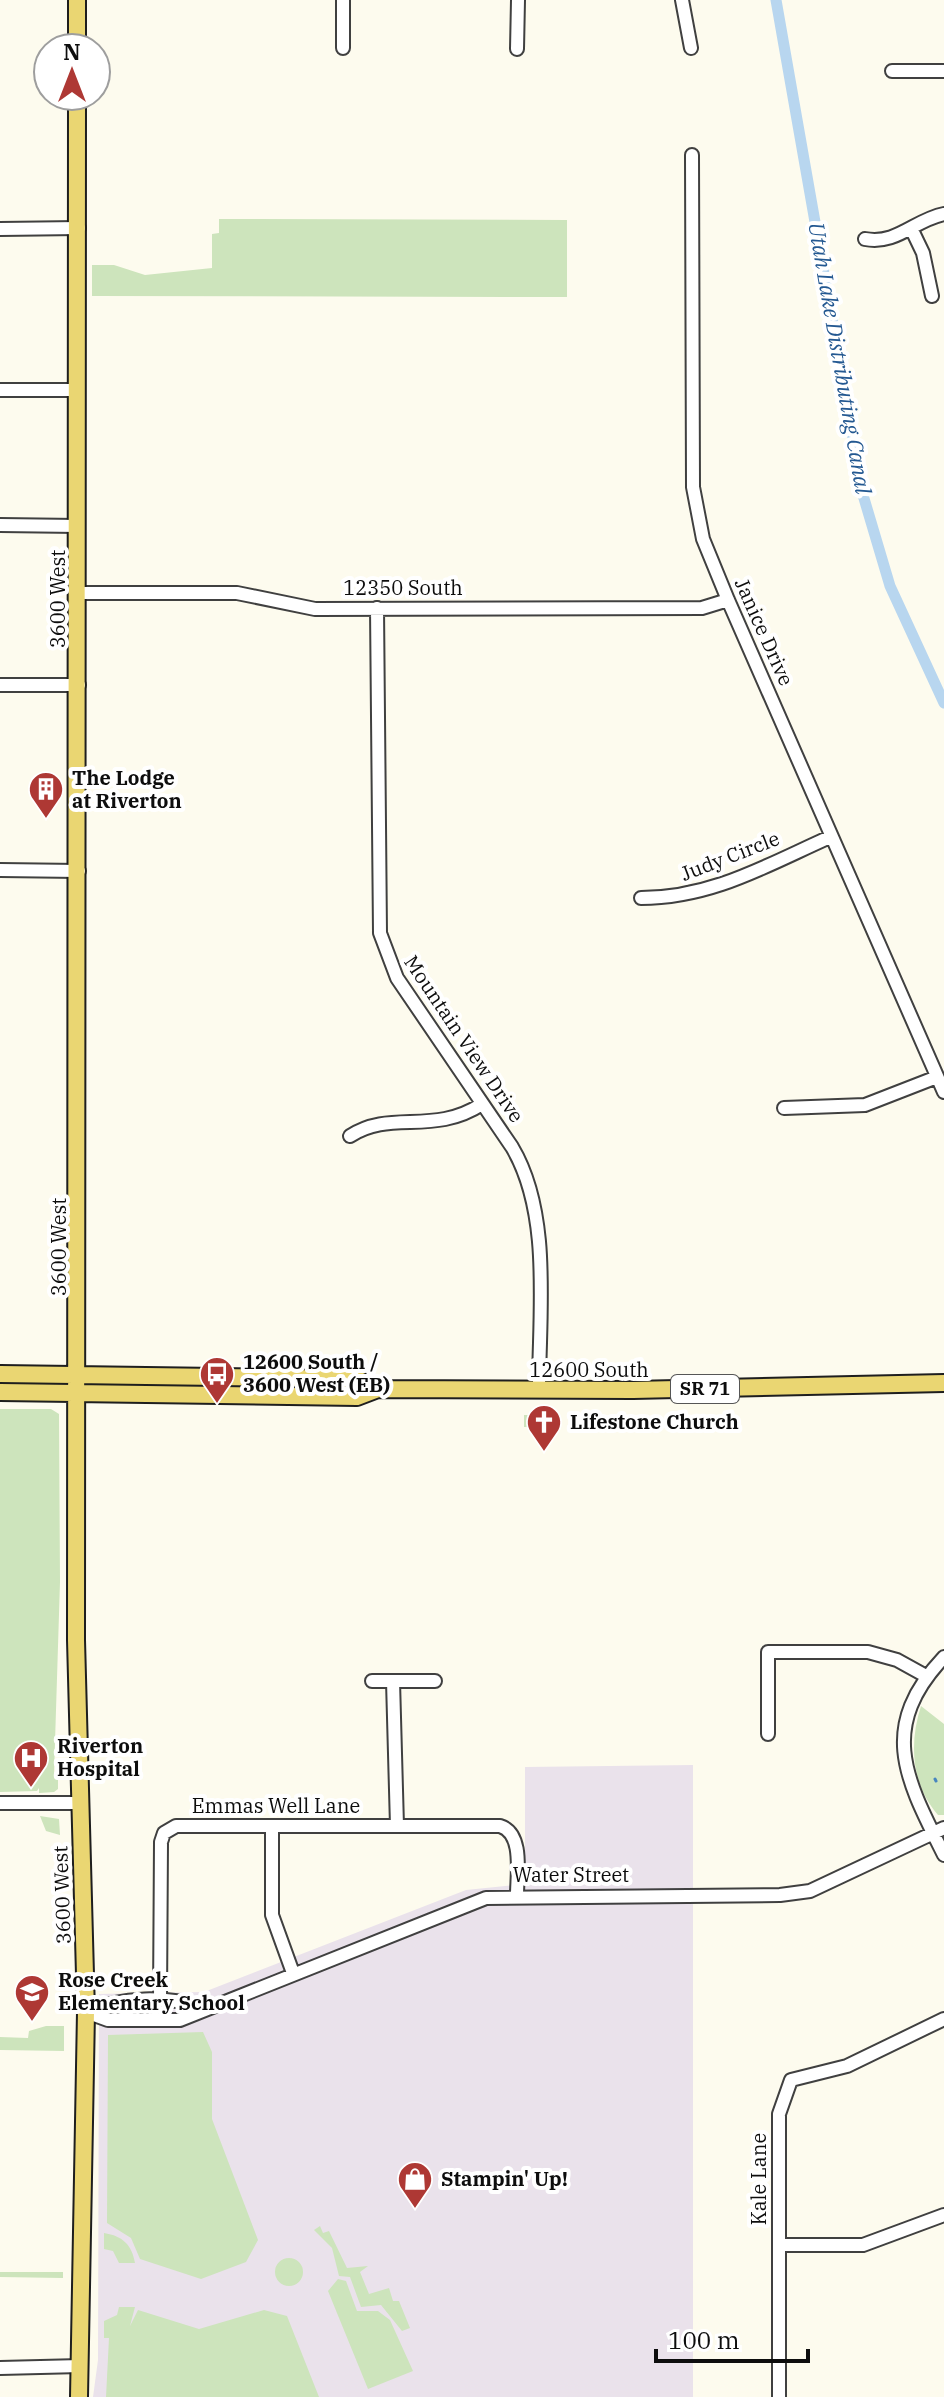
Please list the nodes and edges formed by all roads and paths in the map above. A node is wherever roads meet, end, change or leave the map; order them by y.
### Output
1 (77, 0) edge
2 (343, 0) edge
3 (518, 0) edge
4 (682, 0) edge
5 (77, 32) edge
6 (343, 48) dead end
7 (691, 48) dead end
8 (517, 49) dead end
9 (892, 71) dead end
10 (944, 71) edge
11 (77, 112) edge
12 (692, 155) dead end
13 (944, 214) edge
14 (79, 228) junction
15 (911, 228) junction
16 (0, 229) edge
17 (865, 239) dead end
18 (932, 296) dead end
19 (0, 390) edge
20 (77, 390) junction
21 (0, 525) edge
22 (78, 526) junction
23 (79, 593) junction
24 (728, 600) junction
25 (377, 608) junction
26 (0, 685) edge
27 (79, 685) junction
28 (830, 837) junction
29 (0, 870) edge
30 (79, 871) junction
31 (641, 898) dead end
32 (937, 1077) junction
33 (944, 1092) edge
34 (482, 1104) junction
35 (784, 1108) dead end
36 (350, 1136) dead end
37 (0, 1374) edge
38 (79, 1375) junction
39 (944, 1383) edge
40 (378, 1389) junction
41 (539, 1390) junction
42 (0, 1392) edge
43 (79, 1393) junction
44 (944, 1657) edge
45 (926, 1676) junction
46 (372, 1681) dead end
47 (393, 1681) junction
48 (435, 1681) dead end
49 (768, 1734) dead end
50 (0, 1803) edge
51 (79, 1803) junction
52 (272, 1826) junction
53 (397, 1826) junction
54 (939, 1830) edge
55 (944, 1855) edge
56 (517, 1895) junction
57 (293, 1973) junction
58 (160, 2000) junction
59 (204, 2007) junction
60 (86, 2012) junction
61 (944, 2019) edge
62 (944, 2215) edge
63 (779, 2245) junction
64 (81, 2366) junction
65 (0, 2368) edge
66 (79, 2397) edge
67 (779, 2397) edge

1 - 5 main road
2 - 6 street
3 - 8 street
4 - 7 street
9 - 10 street
11 - 14 main road, 3600 West
12 - 24 street, Janice Drive
13 - 15 street
14 - 16 street
14 - 20 main road, 3600 West
15 - 17 street
15 - 18 street
19 - 20 street
20 - 22 main road, 3600 West
21 - 22 street
22 - 23 main road, 3600 West
23 - 25 street, 12350 South
23 - 27 main road, 3600 West
24 - 25 street, 12350 South
24 - 28 street, Janice Drive
25 - 34 street, Mountain View Drive
26 - 27 street
27 - 30 main road, 3600 West
28 - 31 street, Judy Circle
28 - 32 street, Janice Drive
29 - 30 street
30 - 38 main road, 3600 West
32 - 33 street, Janice Drive
32 - 35 street
34 - 36 street
34 - 41 street, Mountain View Drive
37 - 38 main road, 12600 South / SR 71
38 - 40 main road, 12600 South / SR 71
38 - 43 main road, 3600 West
39 - 41 main road, 12600 South / SR 71
40 - 41 main road, 12600 South / SR 71
40 - 43 main road, 12600 South / SR 71
42 - 43 main road, 12600 South / SR 71
43 - 51 main road, 3600 West
44 - 45 street
45 - 49 street
45 - 54 street
46 - 47 street
47 - 48 street
47 - 53 street
50 - 51 street
51 - 60 main road, 3600 West
52 - 53 street, Emmas Well Lane
52 - 57 street
52 - 58 street, Emmas Well Lane
53 - 56 street, Emmas Well Lane
54 - 55 street
54 - 56 street, Water Street
56 - 57 street, Water Street
57 - 59 street, Water Street
58 - 59 street
58 - 60 street
59 - 60 street, Water Street
60 - 64 main road, 3600 West
61 - 63 street, Kale Lane
62 - 63 street
63 - 67 street, Kale Lane
64 - 65 street
64 - 66 main road, 3600 West

